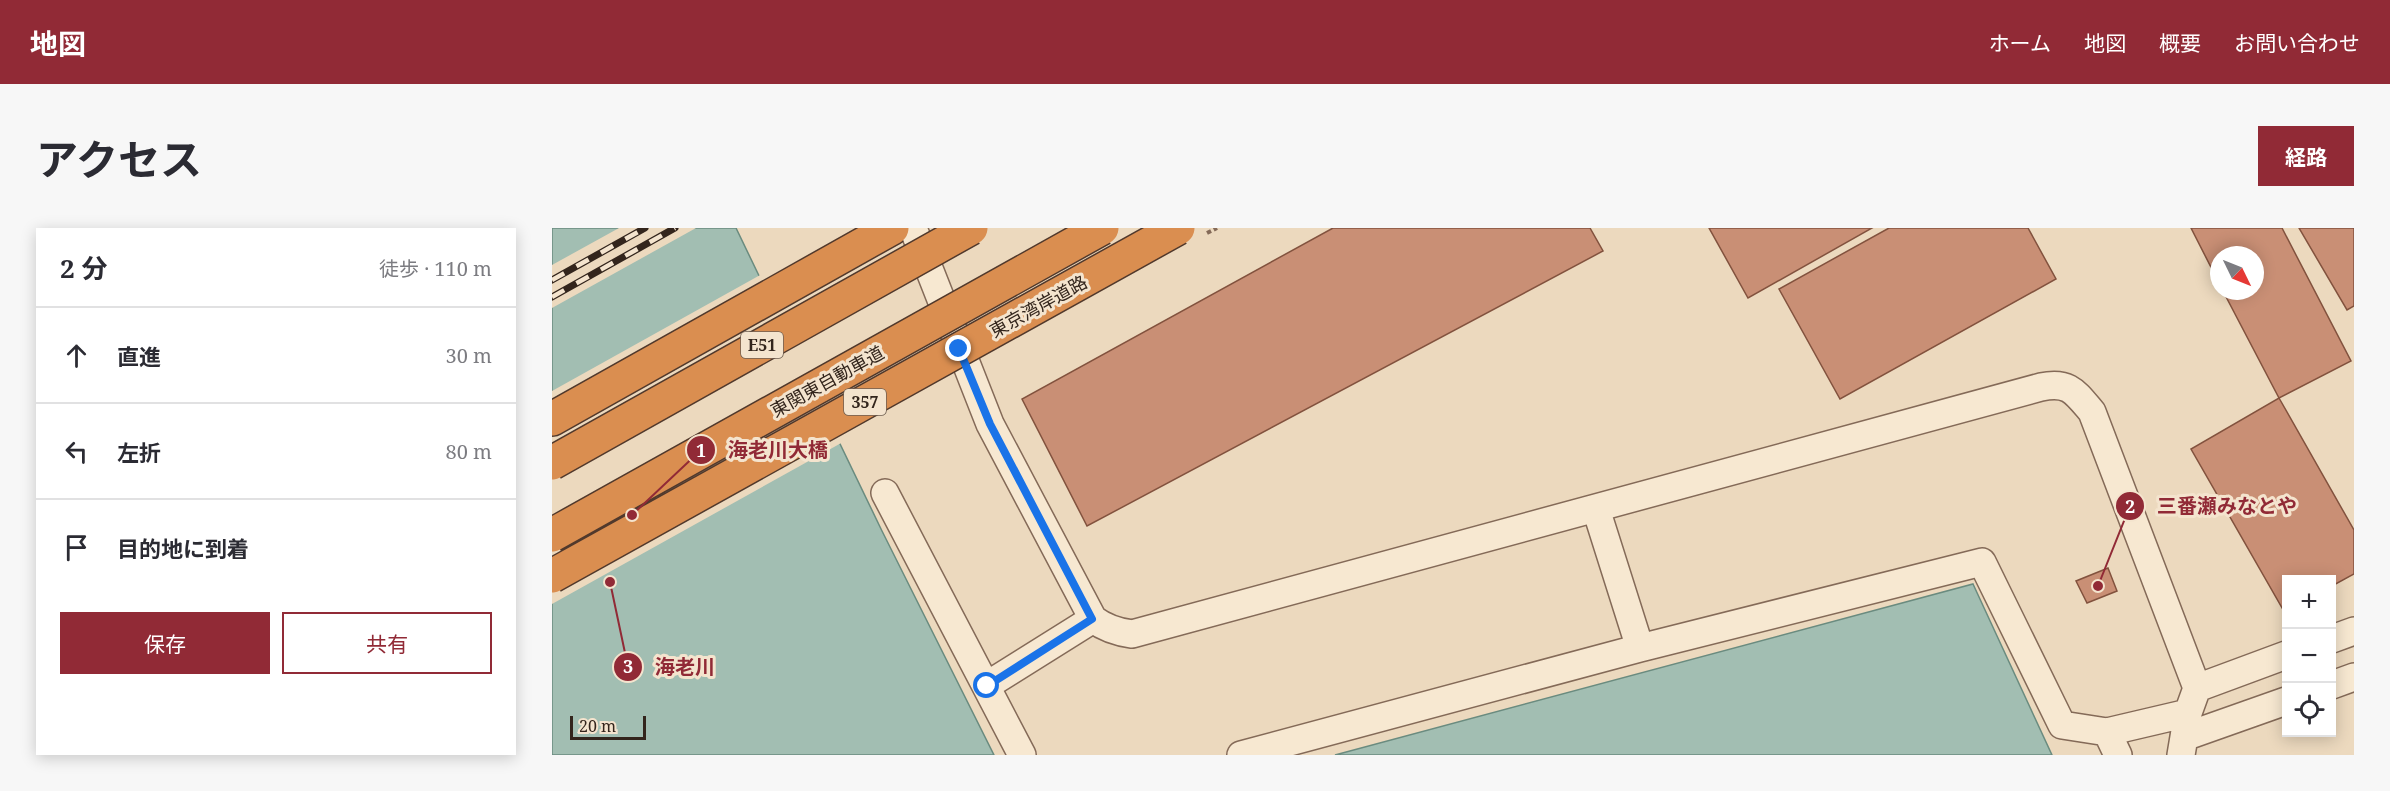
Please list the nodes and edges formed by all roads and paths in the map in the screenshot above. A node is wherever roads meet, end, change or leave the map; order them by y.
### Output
1 (892, 228) edge
2 (913, 228) edge
3 (971, 228) edge
4 (1102, 228) edge
5 (1178, 228) edge
6 (552, 418) edge
7 (552, 463) edge
8 (885, 493) dead end
9 (1596, 509) junction
10 (552, 535) edge
11 (552, 576) edge
12 (1092, 619) junction
13 (2354, 631) edge
14 (2336, 637) edge
15 (1640, 648) junction
16 (2282, 659) edge
17 (2354, 677) edge
18 (2336, 683) edge
19 (987, 686) junction
20 (2282, 702) edge
21 (2187, 723) edge
22 (2112, 743) edge
23 (1022, 755) edge
24 (1241, 755) edge

1 - 6 highway
2 - 12 street
3 - 7 highway, E51, bridge
4 - 10 highway, 東関東自動車道, bridge
5 - 11 highway, 東京湾岸道路 / 357, bridge
8 - 19 street
9 - 12 street
9 - 15 street
9 - 21 street
12 - 19 street
13 - 14 street
15 - 22 street
15 - 24 street
16 - 21 street
17 - 18 street
19 - 23 street
20 - 21 street
21 - 22 street

